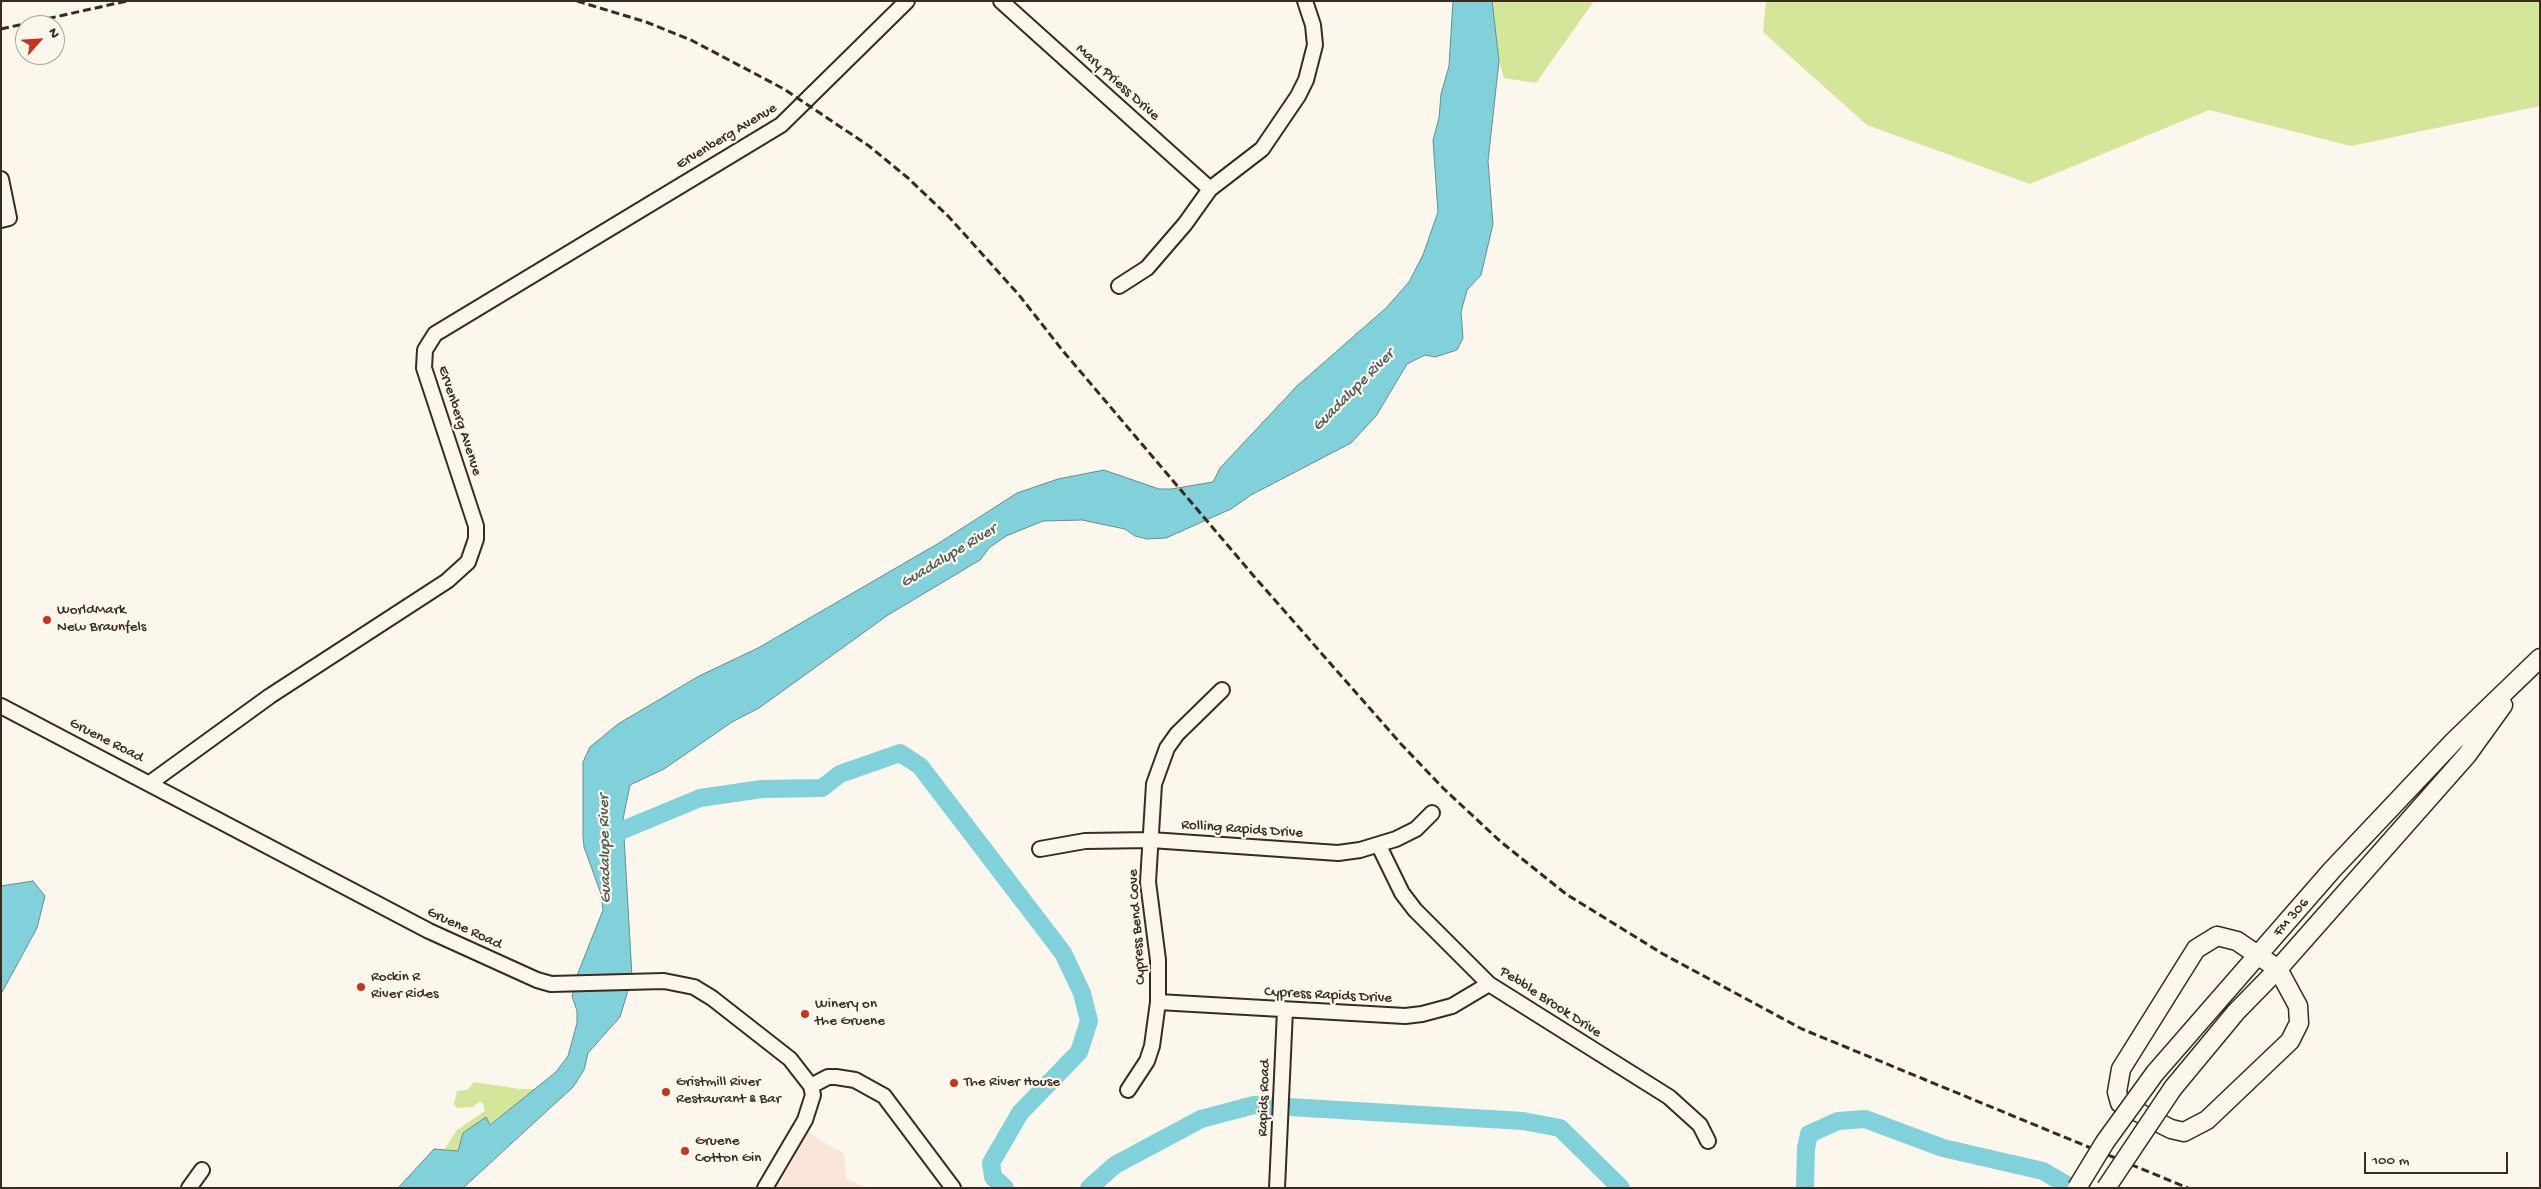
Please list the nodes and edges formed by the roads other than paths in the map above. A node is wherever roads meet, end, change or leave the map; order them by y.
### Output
1 (907, 1) edge
2 (1001, 1) edge
3 (1305, 1) edge
4 (1, 179) edge
5 (1210, 189) junction
6 (5, 219) edge
7 (1119, 286) dead end
8 (2535, 664) edge
9 (1222, 690) dead end
10 (1, 706) edge
11 (150, 783) junction
12 (1432, 813) dead end
13 (1151, 840) junction
14 (1379, 846) junction
15 (1040, 849) dead end
16 (2259, 955) junction
17 (2278, 969) junction
18 (1488, 984) junction
19 (1158, 1002) junction
20 (1284, 1010) junction
21 (811, 1086) junction
22 (1128, 1090) dead end
23 (1708, 1141) dead end
24 (202, 1170) dead end
25 (189, 1188) edge
26 (765, 1188) edge
27 (953, 1188) edge
28 (1277, 1188) edge
29 (2077, 1188) edge
30 (2106, 1188) edge

1 - 11 street, Ervenberg Avenue
2 - 5 street, Mary Priess Drive
3 - 5 street
4 - 6 street
5 - 7 street
8 - 16 main road, FM 306 / FM 306
8 - 17 main road, FM 306 / FM 306
9 - 13 street, Cypress Bend Cove
10 - 11 street, Gruene Road
11 - 21 street, Gruene Road
12 - 14 street, Rolling Rapids Drive
13 - 14 street, Rolling Rapids Drive
13 - 15 street, Rolling Rapids Drive
13 - 19 street, Cypress Bend Cove
14 - 18 street, Pebble Brook Drive
16 - 17 main road
16 - 17 main road
16 - 29 main road, FM 306 / FM 306, bridge
17 - 30 main road, FM 306 / FM 306, bridge
18 - 20 street, Cypress Rapids Drive
18 - 23 street, Pebble Brook Drive
19 - 20 street, Cypress Rapids Drive
19 - 22 street, Cypress Bend Cove
20 - 28 street, Rapids Road
21 - 26 street
21 - 27 street
24 - 25 street

